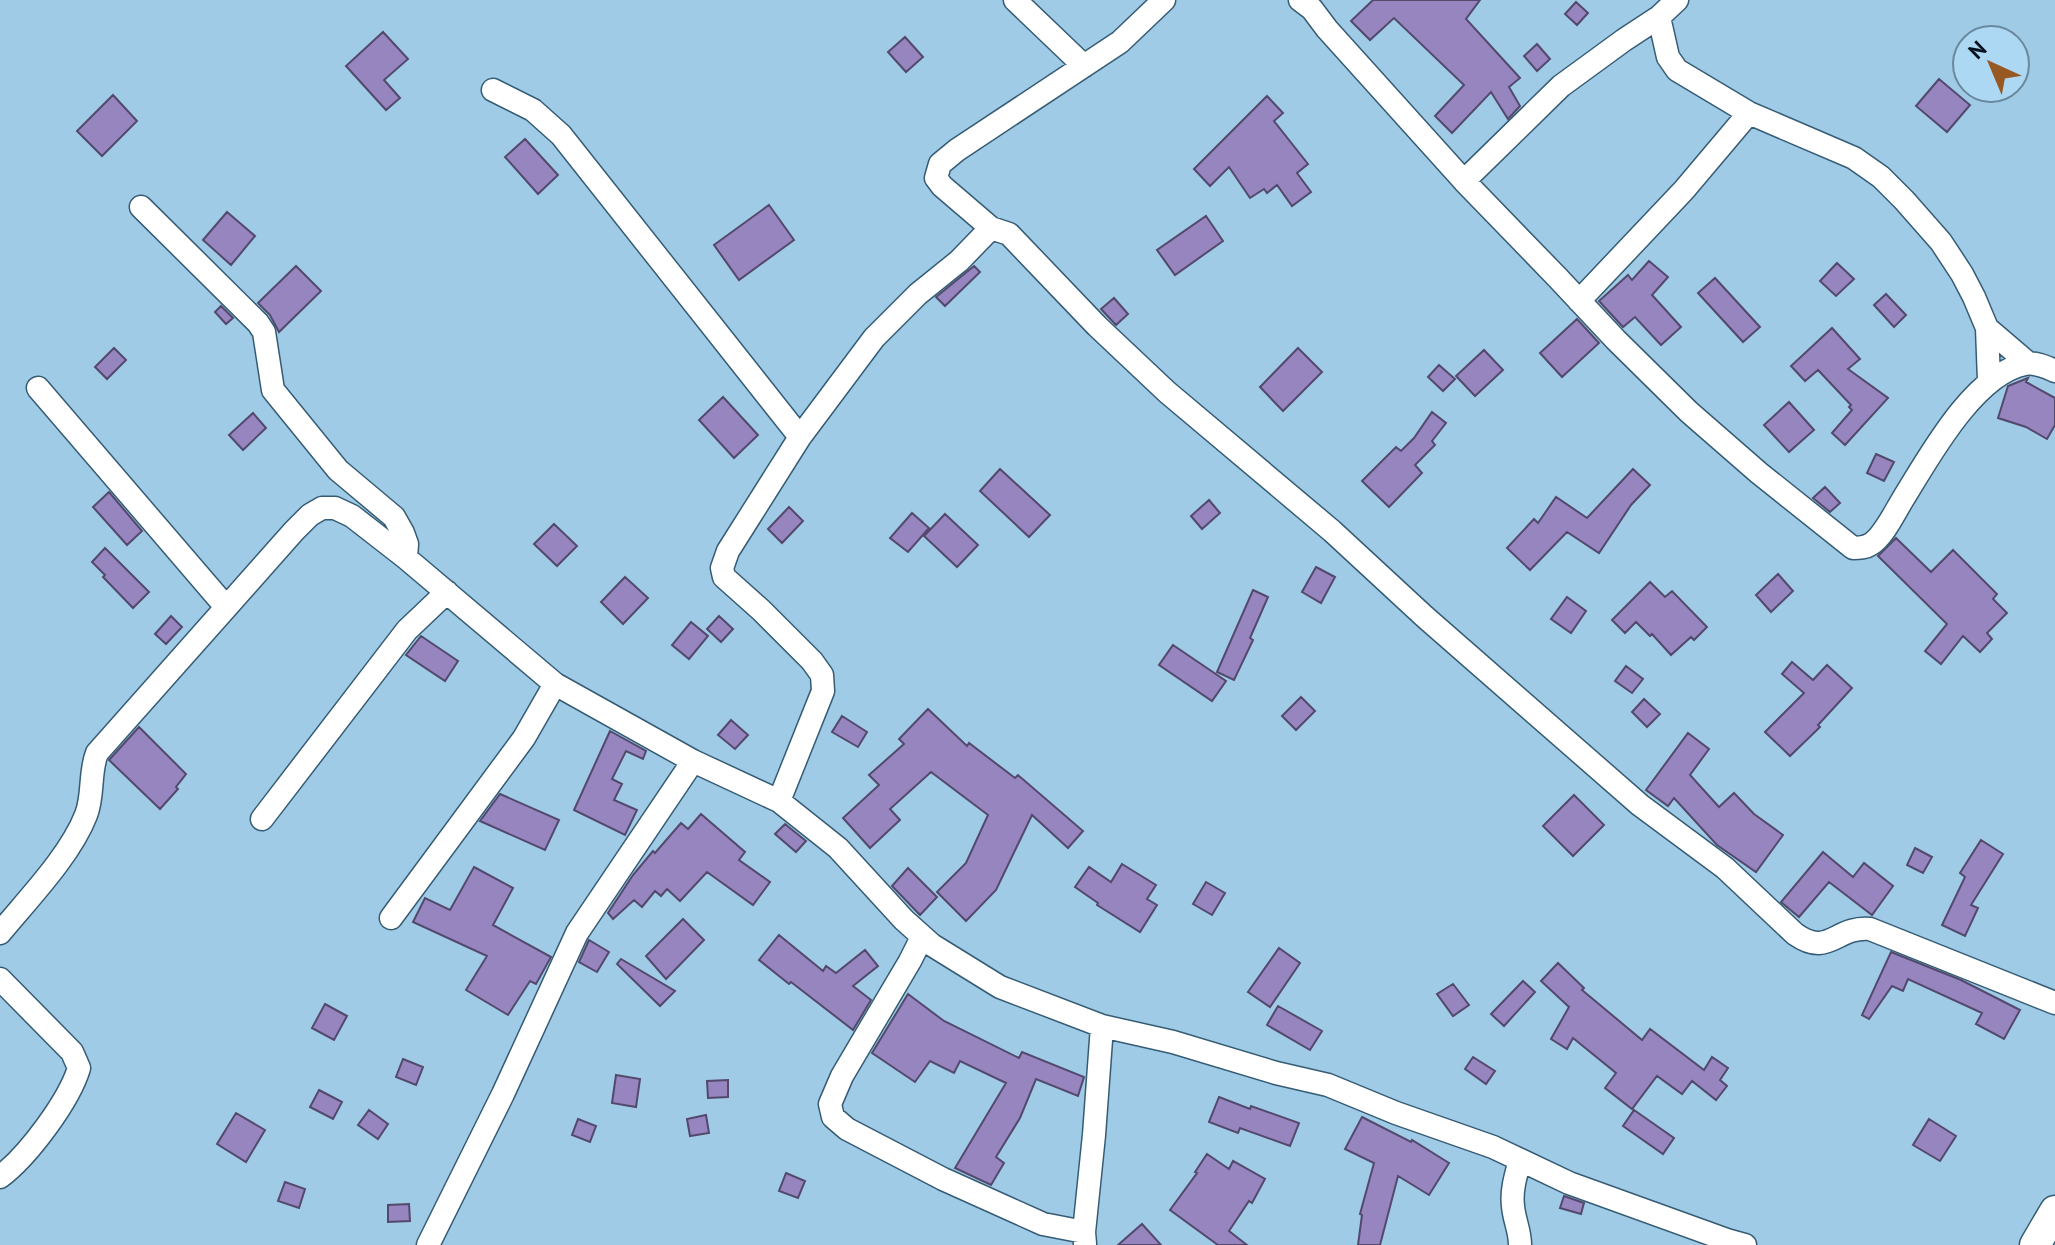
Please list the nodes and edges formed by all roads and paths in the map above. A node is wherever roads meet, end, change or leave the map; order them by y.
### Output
1 (1015, 0) edge
2 (1164, 0) edge
3 (1300, 0) edge
4 (1677, 0) edge
5 (1659, 17) junction
6 (1084, 66) junction
7 (493, 90) dead end
8 (1749, 113) junction
9 (1464, 181) junction
10 (141, 207) dead end
11 (991, 228) junction
12 (1579, 301) junction
13 (1987, 328) junction
14 (2028, 363) junction
15 (2055, 371) edge
16 (1989, 381) junction
17 (38, 388) dead end
18 (800, 437) junction
19 (406, 558) junction
20 (447, 592) junction
21 (226, 607) junction
22 (555, 684) junction
23 (693, 761) junction
24 (779, 801) junction
25 (262, 819) dead end
26 (391, 918) dead end
27 (0, 933) edge
28 (922, 937) junction
29 (0, 979) edge
30 (2055, 1003) edge
31 (1102, 1026) junction
32 (1520, 1160) junction
33 (0, 1177) edge
34 (2055, 1211) edge
35 (1085, 1239) edge
36 (428, 1245) edge
37 (1520, 1245) edge
38 (1745, 1245) edge
39 (2035, 1245) edge

1 - 6 street
2 - 6 street
3 - 9 street
4 - 5 street
5 - 8 street
5 - 9 street
6 - 11 street
7 - 18 street
8 - 12 street
8 - 13 street
9 - 12 street
10 - 19 street
11 - 18 street
11 - 30 street
12 - 16 street
13 - 14 street
13 - 16 street
14 - 15 street
14 - 16 street
17 - 21 street
18 - 24 street
19 - 20 street
19 - 21 street
20 - 22 street
20 - 25 street
21 - 27 street
22 - 23 street
22 - 26 street
23 - 24 street
23 - 36 street
24 - 28 street
28 - 31 street
28 - 35 street
29 - 33 street
31 - 32 street
31 - 35 street
32 - 37 street
32 - 38 street
34 - 39 main road

